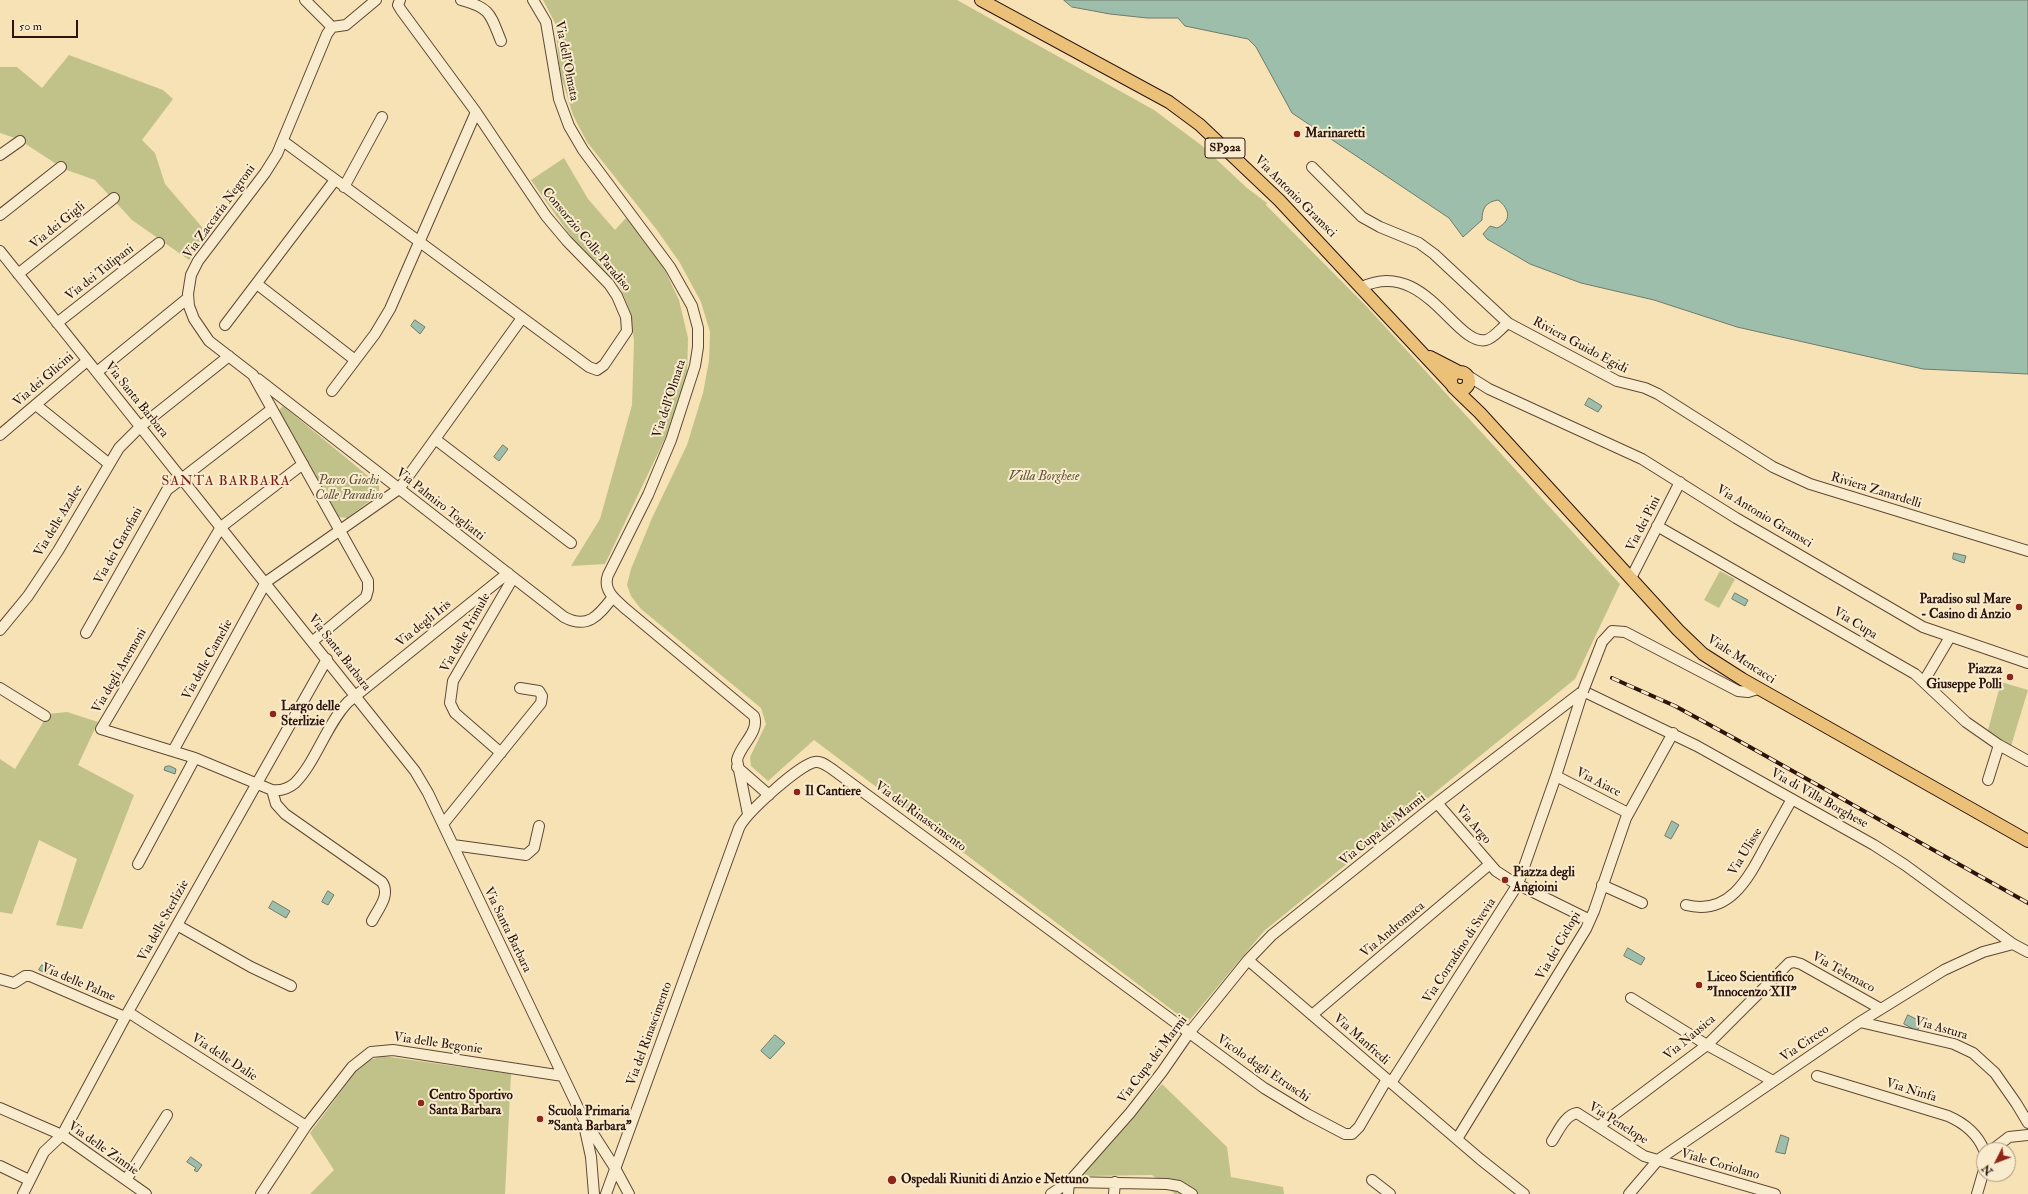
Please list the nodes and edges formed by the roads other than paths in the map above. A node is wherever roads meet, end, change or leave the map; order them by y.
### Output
1 (305, 0) edge
2 (376, 0) edge
3 (400, 0) edge
4 (461, 0) edge
5 (534, 0) edge
6 (981, 0) edge
7 (332, 27) junction
8 (501, 40) dead end
9 (476, 112) junction
10 (382, 117) dead end
11 (20, 141) dead end
12 (283, 141) junction
13 (0, 155) edge
14 (61, 167) dead end
15 (1312, 167) dead end
16 (335, 180) junction
17 (344, 187) junction
18 (114, 198) dead end
19 (0, 215) edge
20 (418, 241) junction
21 (159, 243) dead end
22 (0, 251) edge
23 (18, 274) junction
24 (257, 284) junction
25 (1362, 287) junction
26 (188, 298) junction
27 (522, 318) junction
28 (57, 322) junction
29 (1508, 323) junction
30 (225, 325) dead end
31 (1424, 354) junction
32 (229, 356) junction
33 (87, 360) junction
34 (355, 360) junction
35 (97, 372) junction
36 (253, 375) junction
37 (1465, 380) junction
38 (1452, 386) junction
39 (332, 391) dead end
40 (36, 405) junction
41 (272, 409) junction
42 (1480, 413) junction
43 (141, 426) junction
44 (0, 435) edge
45 (1724, 436) joint
46 (435, 439) junction
47 (108, 463) junction
48 (303, 464) junction
49 (182, 477) junction
50 (1680, 482) junction
51 (399, 489) junction
52 (1658, 526) junction
53 (221, 527) junction
54 (340, 531) junction
55 (571, 543) dead end
56 (2028, 551) edge
57 (510, 576) junction
58 (1631, 578) junction
59 (266, 582) junction
60 (613, 597) junction
61 (0, 630) edge
62 (86, 633) dead end
63 (1950, 637) junction
64 (313, 641) junction
65 (327, 659) junction
66 (2028, 663) edge
67 (1924, 681) junction
68 (0, 688) edge
69 (520, 688) dead end
70 (1758, 689) junction
71 (1583, 691) junction
72 (356, 696) junction
73 (45, 716) dead end
74 (1673, 733) junction
75 (1999, 745) junction
76 (173, 750) junction
77 (501, 753) junction
78 (195, 758) junction
79 (2028, 761) edge
80 (738, 767) junction
81 (1556, 776) junction
82 (1988, 780) dead end
83 (257, 783) junction
84 (272, 790) junction
85 (769, 795) junction
86 (1792, 799) junction
87 (1437, 803) junction
88 (1628, 813) junction
89 (748, 814) junction
90 (442, 824) junction
91 (540, 826) dead end
92 (2028, 841) edge
93 (453, 845) junction
94 (138, 864) dead end
95 (1490, 864) junction
96 (1518, 884) junction
97 (1602, 885) junction
98 (1642, 904) dead end
99 (1686, 905) dead end
100 (1590, 920) junction
101 (372, 921) dead end
102 (176, 925) junction
103 (2013, 944) junction
104 (2028, 952) edge
105 (1248, 960) junction
106 (1792, 962) joint
107 (0, 979) edge
108 (291, 986) dead end
109 (1630, 998) dead end
110 (1881, 1009) junction
111 (126, 1014) junction
112 (1312, 1015) junction
113 (1860, 1022) junction
114 (1189, 1032) junction
115 (1707, 1044) junction
116 (562, 1076) junction
117 (1817, 1076) dead end
118 (1389, 1081) junction
119 (1773, 1081) junction
120 (0, 1108) edge
121 (167, 1115) dead end
122 (582, 1118) junction
123 (2028, 1123) edge
124 (306, 1126) junction
125 (1599, 1126) junction
126 (62, 1135) junction
127 (2028, 1135) edge
128 (1457, 1139) junction
129 (1552, 1141) dead end
130 (1979, 1142) edge
131 (2003, 1142) edge
132 (1658, 1160) junction
133 (0, 1166) edge
134 (615, 1168) junction
135 (29, 1180) junction
136 (126, 1180) junction
137 (1372, 1180) dead end
138 (1068, 1182) junction
139 (1115, 1182) junction
140 (1981, 1182) edge
141 (23, 1194) edge
142 (146, 1194) edge
143 (260, 1194) edge
144 (594, 1194) edge
145 (606, 1194) edge
146 (629, 1194) edge
147 (1052, 1194) edge
148 (1068, 1194) edge
149 (1114, 1194) edge
150 (1192, 1194) edge
151 (1390, 1194) edge
152 (1524, 1194) edge
153 (1629, 1194) edge
154 (1775, 1194) edge
155 (1978, 1194) edge

1 - 7 street
2 - 7 street
3 - 9 street, Consorzio Colle Paradiso
4 - 8 street
5 - 60 street, Via dell'Olmata
6 - 25 main road, Via Antonio Gramsci / SP92a
7 - 12 street, Via Zaccaria Negroni
9 - 20 street
9 - 27 street, Consorzio Colle Paradiso
10 - 17 street
11 - 13 street
12 - 16 street, Consorzio Colle Paradiso
12 - 26 street, Via Zaccaria Negroni
14 - 19 street
15 - 29 street, Riviera Guido Egidi
16 - 17 street, Consorzio Colle Paradiso
16 - 24 street
17 - 20 street, Consorzio Colle Paradiso
18 - 23 street, Via dei Gigli
20 - 27 street, Consorzio Colle Paradiso
20 - 34 street
21 - 28 street, Via dei Tulipani
22 - 23 street, Via Santa Barbara
23 - 28 street, Via Santa Barbara
24 - 30 street
24 - 34 street
25 - 29 street
25 - 31 main road, Via Antonio Gramsci / SP92a
26 - 32 street, Via Zaccaria Negroni
26 - 35 street
27 - 46 street
28 - 33 street, Via Santa Barbara
29 - 45 street, Riviera Guido Egidi
31 - 37 main road, Via Antonio Gramsci / SP92a
31 - 38 main road, Via Antonio Gramsci / SP92a
32 - 36 street, Via Zaccaria Negroni
32 - 43 street, Via delle Azalee
33 - 35 street, Via Santa Barbara
33 - 40 street, Via dei Glicini
34 - 39 street
35 - 43 street, Via Santa Barbara
36 - 41 street, Via Zaccaria Negroni
36 - 51 street, Via Palmiro Togliatti
37 - 38 main road
37 - 42 main road, Viale Mencacci
37 - 50 street, Via Antonio Gramsci
38 - 42 main road, Viale Mencacci
40 - 44 street, Via dei Glicini
40 - 47 street
41 - 48 street, Via Zaccaria Negroni
41 - 49 street, Via dei Garofani
42 - 58 main road, Viale Mencacci
43 - 47 street, Via delle Azalee
43 - 49 street, Via Santa Barbara
45 - 56 street, Riviera Zanardelli
46 - 51 street
46 - 55 street
47 - 61 street, Via delle Azalee
48 - 53 street
48 - 54 street, Via Zaccaria Negroni
49 - 53 street, Via Santa Barbara
49 - 62 street, Via dei Garofani
50 - 52 street, Via dei Pini
50 - 63 street, Via Antonio Gramsci
51 - 54 street
51 - 57 street, Via Palmiro Togliatti
52 - 58 street, Via dei Pini
52 - 67 street, Via Cupa
53 - 59 street, Via Santa Barbara
53 - 76 street, Via degli Anemoni
54 - 59 street
54 - 64 street, Via Zaccaria Negroni
57 - 60 street, Via Palmiro Togliatti
57 - 72 street, Via degli Iris
57 - 77 street, Via delle Primule
58 - 70 main road, Viale Mencacci
59 - 64 street, Via Santa Barbara
59 - 76 street, Via delle Camelie
60 - 80 street
63 - 66 street, Via Antonio Gramsci
63 - 67 street
64 - 65 street, Via Santa Barbara
65 - 72 street, Via Santa Barbara
65 - 83 street, Via delle Sterlizie
67 - 75 street, Via Cupa
68 - 73 street
69 - 77 street
70 - 71 street, bridge
70 - 92 main road, Viale Mencacci
71 - 74 street, Via di Villa Borghese
71 - 81 street, Via Corradino di Svevia
71 - 87 street, Via Cupa dei Marmi
72 - 84 street, Via degli Iris
72 - 90 street, Via Santa Barbara
74 - 86 street, Via di Villa Borghese
74 - 88 street, Via dei Ciclopi
75 - 79 street, Via Cupa
75 - 82 street
76 - 78 street, Via degli Anemoni
77 - 90 street
78 - 83 street, Via degli Anemoni
78 - 94 street
80 - 85 street
80 - 89 street
81 - 88 street, Via Aiace
81 - 96 street, Via Corradino di Svevia
83 - 84 street, Via degli Anemoni
83 - 102 street, Via delle Sterlizie
84 - 101 street
85 - 89 street, Via del Rinascimento
85 - 114 street, Via del Rinascimento
86 - 99 street, Via Ulisse
86 - 103 street, Via di Villa Borghese
87 - 95 street, Via Argo
87 - 105 street, Via Cupa dei Marmi
88 - 97 street, Via dei Ciclopi
89 - 134 street, Via del Rinascimento
90 - 93 street, Via Santa Barbara
91 - 93 street
93 - 116 street, Via Santa Barbara
95 - 96 street
95 - 112 street, Via Andromaca
96 - 100 street
96 - 118 street, Via Corradino di Svevia
97 - 98 street
97 - 100 street, Via dei Ciclopi
100 - 128 street, Via dei Ciclopi
102 - 108 street
102 - 111 street, Via delle Sterlizie
103 - 104 street, Via di Villa Borghese
103 - 110 street, Via Circeo
105 - 112 street, Via Manfredi
105 - 114 street, Via Cupa dei Marmi
106 - 110 street, Via Telemaco
106 - 115 street, Via Nausica
107 - 111 street, Via delle Palme
109 - 115 street
110 - 113 street, Via Circeo
111 - 124 street, Via delle Dalie
111 - 126 street, Via delle Sterlizie
112 - 118 street, Via Manfredi
113 - 119 street, Via Circeo
113 - 123 street, Via Astura
114 - 118 street, Vicolo degli Etruschi
114 - 138 street, Via Cupa dei Marmi
115 - 119 street
115 - 125 street, Via Nausica
116 - 122 street, Via Santa Barbara
116 - 124 street, Via delle Begonie
117 - 130 street, Via Ninfa
118 - 128 street, Via Manfredi
119 - 132 street, Via Circeo
120 - 126 street, Via delle Zinnie
121 - 136 street
122 - 134 street, Via Santa Barbara
122 - 144 street, Via Santa Barbara
124 - 143 street, Via delle Begonie
125 - 129 street, Via Penelope
125 - 132 street, Via Penelope
126 - 135 street, Via delle Sterlizie
126 - 136 street, Via delle Zinnie
127 - 131 street
128 - 152 street, Via Manfredi
132 - 153 street, Via Circeo
132 - 154 street, Viale Coriolano
133 - 135 street
134 - 145 street, Via del Rinascimento
134 - 146 street, Via Santa Barbara
135 - 141 street, Via delle Sterlizie
136 - 142 street, Via delle Zinnie
137 - 151 street
138 - 139 street
138 - 147 street, Via Cupa dei Marmi
138 - 148 street
139 - 149 street
139 - 150 street
140 - 155 street

